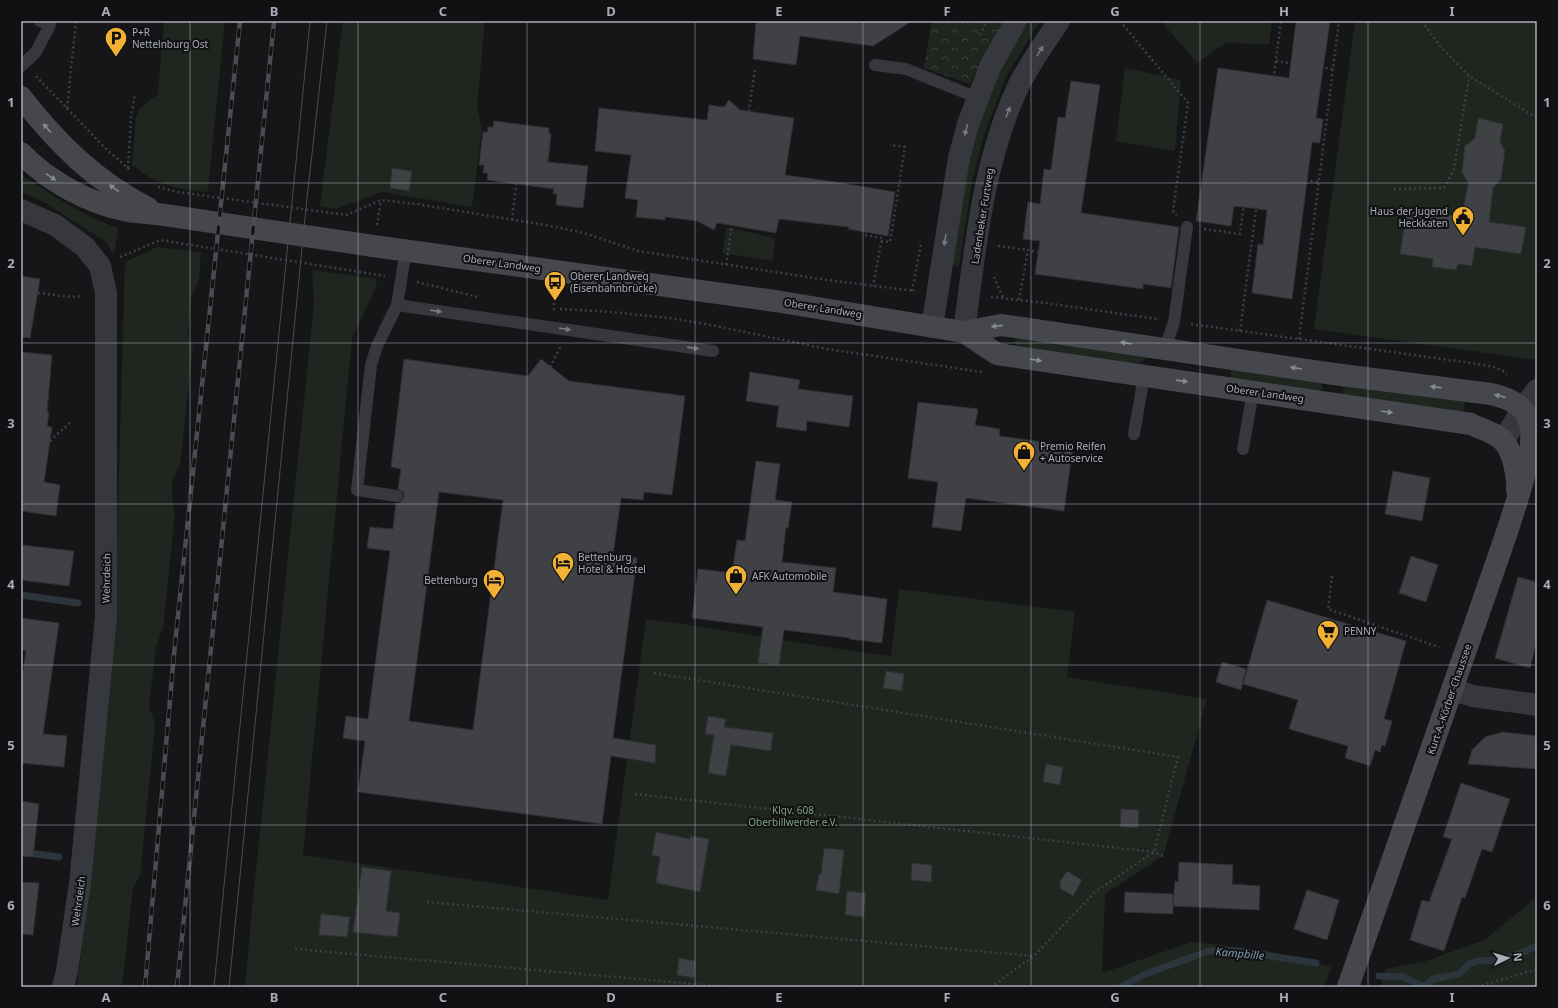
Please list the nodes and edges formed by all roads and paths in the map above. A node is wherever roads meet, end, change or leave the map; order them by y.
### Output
1 (40, 21) edge
2 (76, 21) edge
3 (1016, 21) edge
4 (1059, 21) edge
5 (1120, 21) edge
6 (1281, 21) edge
7 (1339, 21) edge
8 (1422, 21) edge
9 (1276, 61) junction
10 (22, 64) edge
11 (876, 65) dead end
12 (1333, 69) junction
13 (755, 70) dead end
14 (1469, 76) junction
15 (1261, 78) dead end
16 (135, 93) dead end
17 (21, 98) edge
18 (978, 98) junction
19 (67, 109) junction
20 (1537, 118) edge
21 (890, 145) dead end
22 (21, 153) edge
23 (128, 168) junction
24 (133, 172) dead end
25 (1261, 174) junction
26 (516, 177) dead end
27 (1319, 182) junction
28 (156, 186) dead end
29 (1394, 189) dead end
30 (21, 210) edge
31 (158, 214) junction
32 (512, 220) junction
33 (1187, 227) junction
34 (865, 235) dead end
35 (881, 241) junction
36 (994, 245) dead end
37 (406, 250) junction
38 (1028, 250) junction
39 (1038, 252) dead end
40 (726, 265) junction
41 (100, 266) junction
42 (990, 270) dead end
43 (401, 279) junction
44 (873, 286) junction
45 (912, 291) dead end
46 (38, 293) dead end
47 (106, 293) junction
48 (484, 298) dead end
49 (1019, 300) junction
50 (397, 305) junction
51 (547, 308) dead end
52 (1174, 322) junction
53 (932, 327) junction
54 (1240, 331) junction
55 (964, 332) junction
56 (1299, 340) junction
57 (1164, 349) junction
58 (713, 351) dead end
59 (997, 354) junction
60 (1478, 364) dead end
61 (1334, 374) junction
62 (1144, 376) junction
63 (1537, 390) edge
64 (1253, 392) junction
65 (1311, 400) junction
66 (1522, 408) junction
67 (72, 421) dead end
68 (1134, 434) dead end
69 (50, 441) dead end
70 (1504, 441) junction
71 (1243, 449) dead end
72 (397, 496) dead end
73 (1517, 503) junction
74 (1332, 576) dead end
75 (1439, 647) dead end
76 (654, 672) dead end
77 (1453, 690) junction
78 (1537, 705) edge
79 (635, 794) dead end
80 (1154, 852) junction
81 (1163, 856) dead end
82 (427, 902) dead end
83 (295, 949) dead end
84 (1034, 956) junction
85 (1537, 969) edge
86 (1537, 981) edge
87 (63, 987) edge
88 (729, 987) edge
89 (991, 987) edge
90 (1348, 987) edge
91 (1477, 987) edge
92 (1535, 987) edge

1 - 10 lane
2 - 19 path
3 - 18 street
55 -> 4 street, Ladenbeker Furtweg
5 - 33 path
6 - 9 path
7 - 12 path
8 - 14 path
9 - 12 path
9 - 25 path
10 - 19 path
11 - 18 lane
12 - 27 path
13 - 40 path
14 - 20 path
14 - 29 path
15 - 33 path
16 - 23 path
31 -> 17 main road
18 -> 53 street
19 - 23 path
21 - 35 path
22 -> 31 main road, Oberer Landweg
23 - 24 path
25 - 27 path
25 - 54 path
26 - 32 path
27 - 56 path
28 - 32 path
30 - 41 street, Wehrdeich
31 - 37 main road, Oberer Landweg
32 - 40 path
33 - 52 lane
34 - 35 path
35 - 44 path
36 - 38 path
37 - 43 lane
37 - 53 main road, Oberer Landweg
38 - 39 path
38 - 49 path
40 - 44 path
41 - 43 path
41 - 47 street, Wehrdeich
42 - 49 path
43 - 48 path
43 - 50 lane
44 - 45 path
46 - 47 path
47 - 87 street, Wehrdeich
49 - 52 path
50 -> 58 lane
50 - 72 lane
51 - 59 path
52 - 54 path
52 - 57 lane
53 - 55 main road, Oberer Landweg
54 - 56 path
57 -> 55 main road, Oberer Landweg
55 - 59 main road, Oberer Landweg
56 - 60 path
61 -> 57 main road, Oberer Landweg
57 - 62 main road
59 -> 62 main road, Oberer Landweg
61 - 65 main road
66 -> 61 main road, Oberer Landweg
62 -> 64 main road, Oberer Landweg
62 - 68 lane
63 - 66 street
64 - 65 main road, Oberer Landweg
64 - 71 lane
65 -> 70 main road, Oberer Landweg
66 - 70 street
66 - 73 main road, Kurt-A.-Körber-Chaussee
67 - 69 path
70 - 73 main road
73 - 77 main road, Kurt-A.-Körber-Chaussee
74 - 75 path
76 - 80 path
77 - 78 street
77 - 90 main road, Kurt-A.-Körber-Chaussee
79 - 80 path
80 - 81 path
80 - 84 path
82 - 84 path
83 - 88 path
84 - 89 path
85 - 91 path
86 - 92 path

